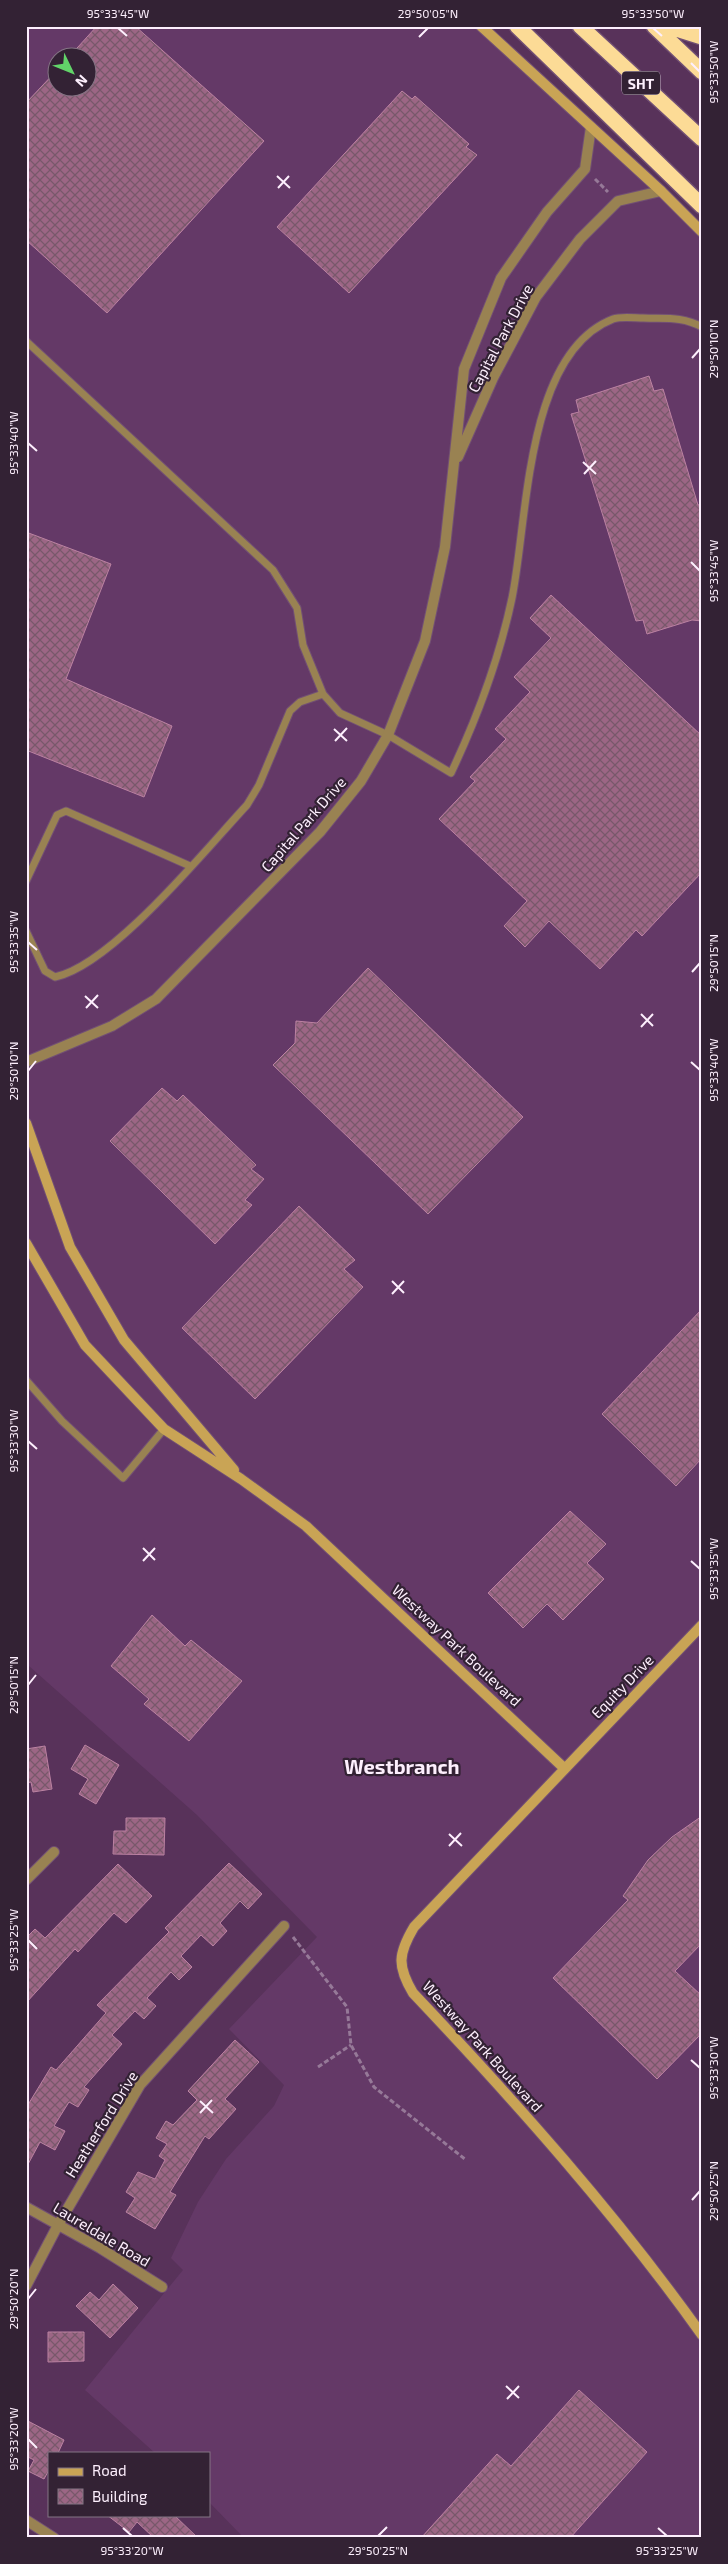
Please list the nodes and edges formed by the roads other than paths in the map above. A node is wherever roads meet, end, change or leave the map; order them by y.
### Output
1 (481, 26) edge
2 (518, 26) edge
3 (580, 26) edge
4 (654, 26) edge
5 (667, 26) edge
6 (702, 38) edge
7 (702, 72) edge
8 (591, 127) junction
9 (702, 139) edge
10 (661, 191) junction
11 (702, 206) edge
12 (702, 232) edge
13 (702, 327) edge
14 (26, 341) edge
15 (455, 465) junction
16 (323, 694) junction
17 (388, 735) junction
18 (190, 866) junction
19 (26, 881) edge
20 (26, 931) edge
21 (26, 1062) edge
22 (26, 1123) edge
23 (26, 1243) edge
24 (26, 1380) edge
25 (164, 1429) junction
26 (241, 1479) junction
27 (702, 1625) edge
28 (564, 1768) junction
29 (54, 1852) dead end
30 (26, 1880) edge
31 (284, 1926) road end
32 (26, 2207) edge
33 (58, 2225) junction
34 (26, 2286) edge
35 (162, 2287) dead end
36 (702, 2335) edge
37 (26, 2520) edge
38 (54, 2538) edge

1 - 8 street
2 - 11 highway
3 - 9 highway, SHT
4 - 7 highway
5 - 6 highway
8 - 10 street
8 - 15 street, Capital Park Drive
10 - 12 street
10 - 15 street, Capital Park Drive
13 - 17 lane
14 - 16 lane
15 - 17 street, Capital Park Drive
16 - 17 lane
16 - 18 lane
17 - 21 street, Capital Park Drive
18 - 19 lane
18 - 20 lane
22 - 26 street, Westway Park Boulevard
23 - 25 street, Westway Park Boulevard
24 - 25 lane
25 - 26 street, Westway Park Boulevard
26 - 28 street, Westway Park Boulevard
27 - 28 street, Equity Drive
28 - 36 street, Westway Park Boulevard
29 - 30 street
31 - 33 street, Heatherford Drive
32 - 33 street, Laureldale Road
33 - 34 street, Heatherford Drive
33 - 35 street, Laureldale Road
37 - 38 street

